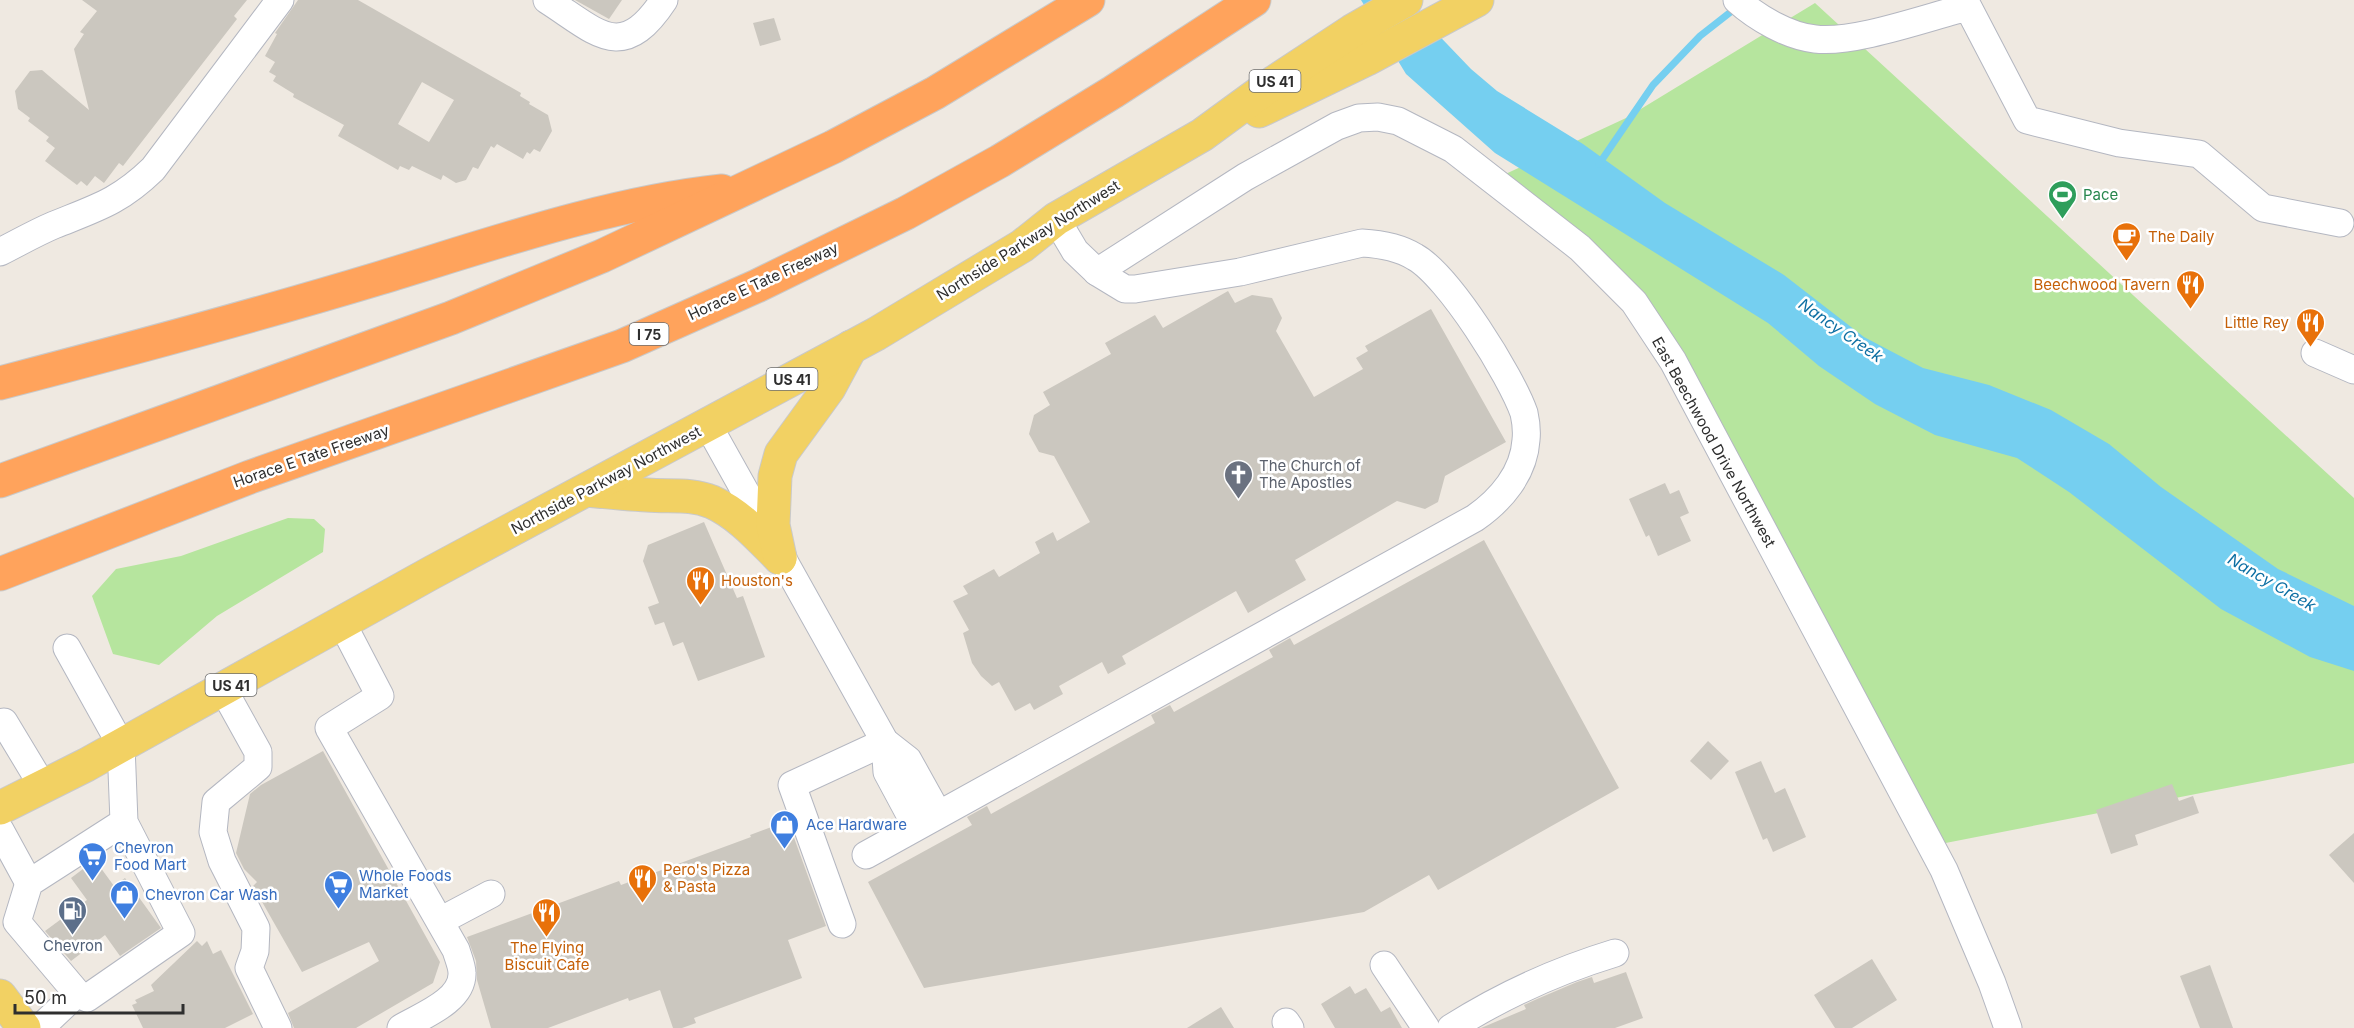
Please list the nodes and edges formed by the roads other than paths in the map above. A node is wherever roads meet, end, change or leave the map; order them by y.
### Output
1 (279, 0) edge
2 (547, 0) edge
3 (664, 0) edge
4 (1088, 0) edge
5 (1254, 0) edge
6 (1406, 0) edge
7 (1737, 0) edge
8 (1972, 4) edge
9 (1466, 6) edge
10 (1202, 135) junction
11 (750, 188) junction
12 (1056, 219) junction
13 (2340, 223) dead end
14 (0, 252) edge
15 (1097, 272) junction
16 (851, 347) junction
17 (2315, 353) dead end
18 (2354, 370) edge
19 (0, 383) edge
20 (708, 425) junction
21 (0, 481) edge
22 (587, 490) junction
23 (780, 558) junction
24 (0, 574) edge
25 (342, 623) junction
26 (67, 648) dead end
27 (223, 689) junction
28 (0, 724) edge
29 (885, 742) junction
30 (121, 746) junction
31 (908, 760) junction
32 (42, 785) junction
33 (988, 786) junction
34 (0, 808) edge
35 (927, 820) junction
36 (124, 822) junction
37 (0, 830) edge
38 (866, 855) dead end
39 (29, 883) junction
40 (491, 894) dead end
41 (440, 921) junction
42 (842, 924) dead end
43 (8, 928) edge
44 (1615, 953) dead end
45 (1384, 965) dead end
46 (77, 993) junction
47 (40, 1028) edge
48 (278, 1028) edge
49 (401, 1028) edge
50 (1426, 1028) edge
51 (1451, 1028) edge
52 (2008, 1028) edge

1 - 14 street
2 - 3 street
4 - 11 highway
5 - 24 highway, Horace E Tate Freeway / I 75
6 - 10 main road, Northside Parkway Northwest / US 41
7 - 8 street
8 - 13 street
9 - 10 main road, Northside Parkway Northwest / US 41
10 - 12 main road, Northside Parkway Northwest / US 41
11 - 19 highway
11 - 21 highway
12 - 15 street
12 - 16 main road, Northside Parkway Northwest / US 41
15 - 33 street
15 - 52 street, East Beechwood Drive Northwest
16 - 20 main road, Northside Parkway Northwest / US 41
16 - 23 main road
17 - 18 street
20 - 22 main road, Northside Parkway Northwest / US 41
20 - 23 street
22 - 23 main road
22 - 25 main road, Northside Parkway Northwest / US 41
23 - 29 street
25 - 27 main road, Northside Parkway Northwest / US 41
25 - 41 street
26 - 30 street
27 - 30 main road, Northside Parkway Northwest / US 41
27 - 48 street
28 - 32 street
29 - 31 street
29 - 35 street
29 - 42 street
30 - 32 main road, Northside Parkway Northwest / US 41
30 - 36 street
31 - 33 street
31 - 35 street
32 - 34 main road, Northside Parkway Northwest / US 41
33 - 35 street
35 - 38 street
36 - 39 street
36 - 46 street
37 - 39 street
39 - 43 street
40 - 41 street
41 - 49 street
43 - 46 street
44 - 51 street
45 - 50 street
46 - 47 street

